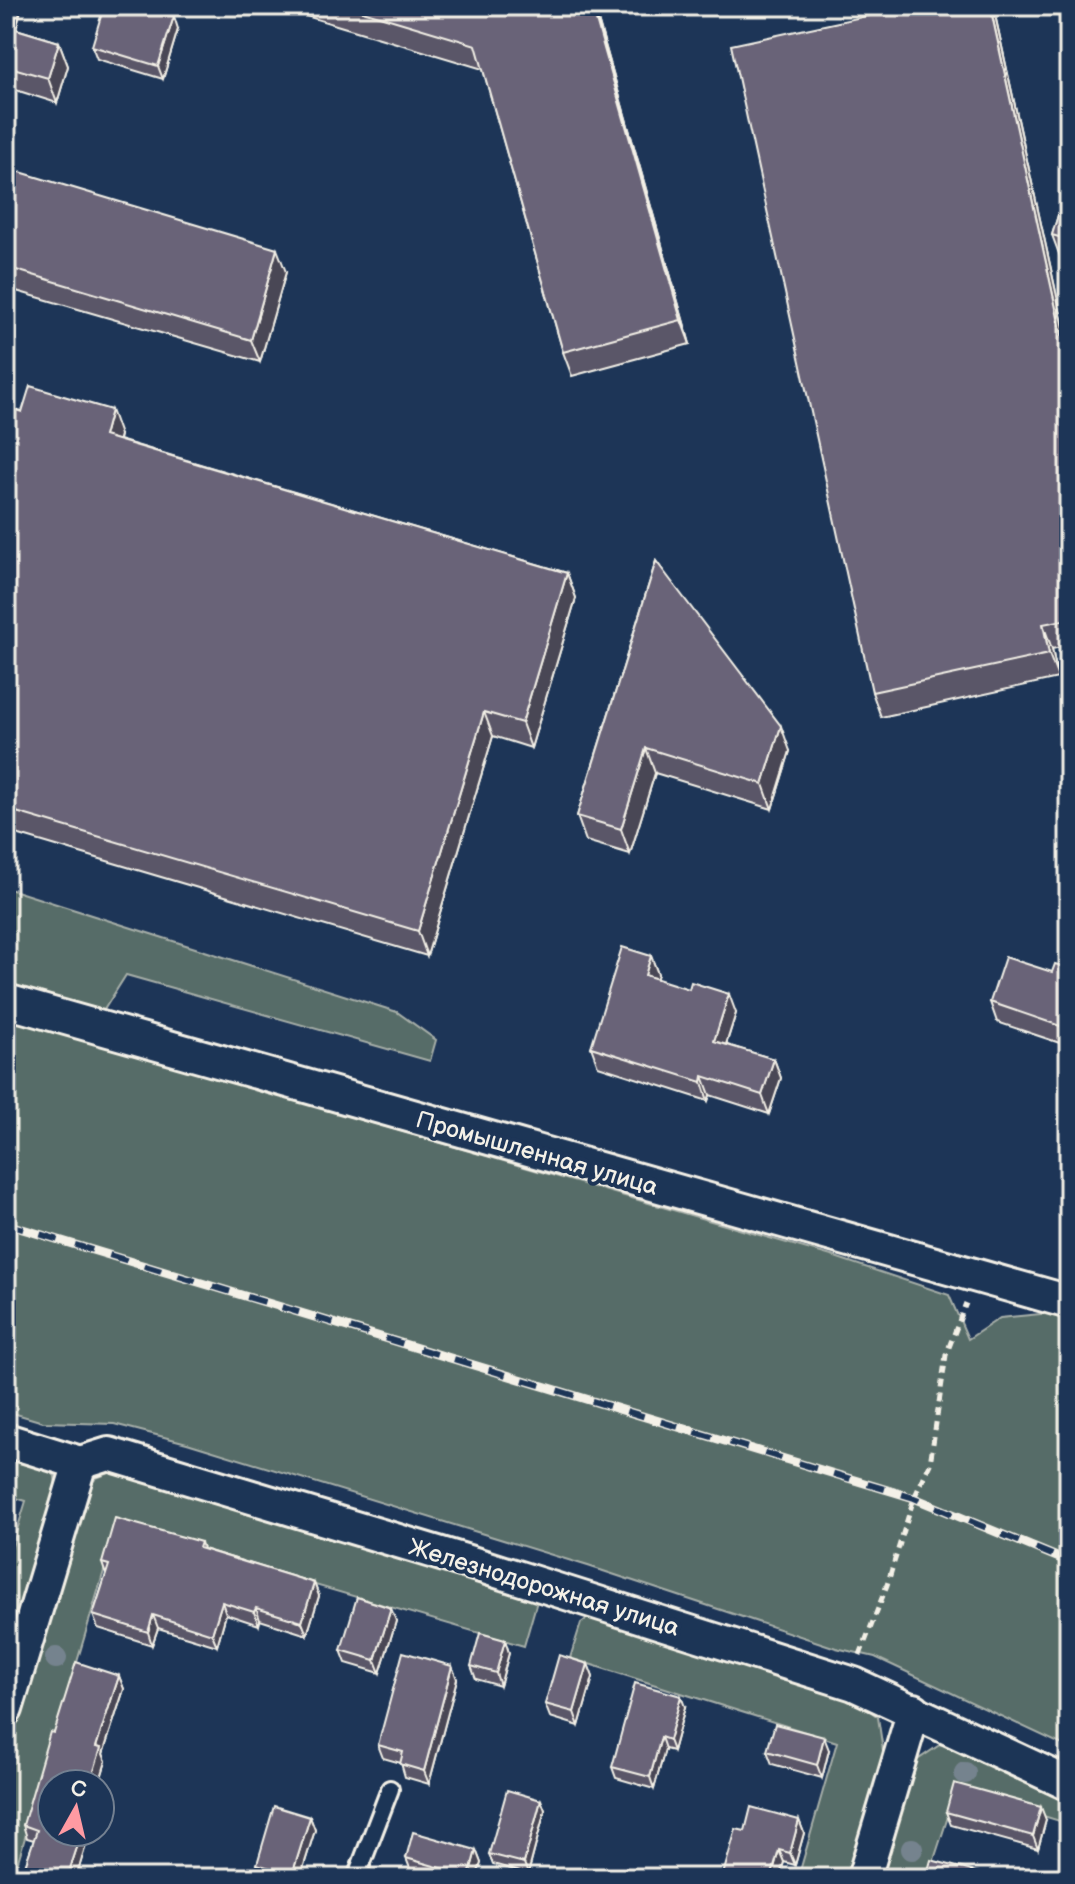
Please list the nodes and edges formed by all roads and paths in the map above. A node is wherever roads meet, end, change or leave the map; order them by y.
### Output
1 (6, 1001) edge
2 (976, 1275) junction
3 (1069, 1302) edge
4 (6, 1440) edge
5 (80, 1463) junction
6 (854, 1684) junction
7 (6, 1709) edge
8 (914, 1710) junction
9 (1069, 1784) edge
10 (390, 1789) dead end
11 (356, 1878) edge
12 (864, 1878) edge

1 - 2 street, Промышленная улица
2 - 3 street, Промышленная улица
2 - 6 path
4 - 5 street, Железнодорожная улица
5 - 6 street, Железнодорожная улица
5 - 7 street
6 - 8 street, Железнодорожная улица
8 - 9 street, Железнодорожная улица
8 - 12 street
10 - 11 lane

